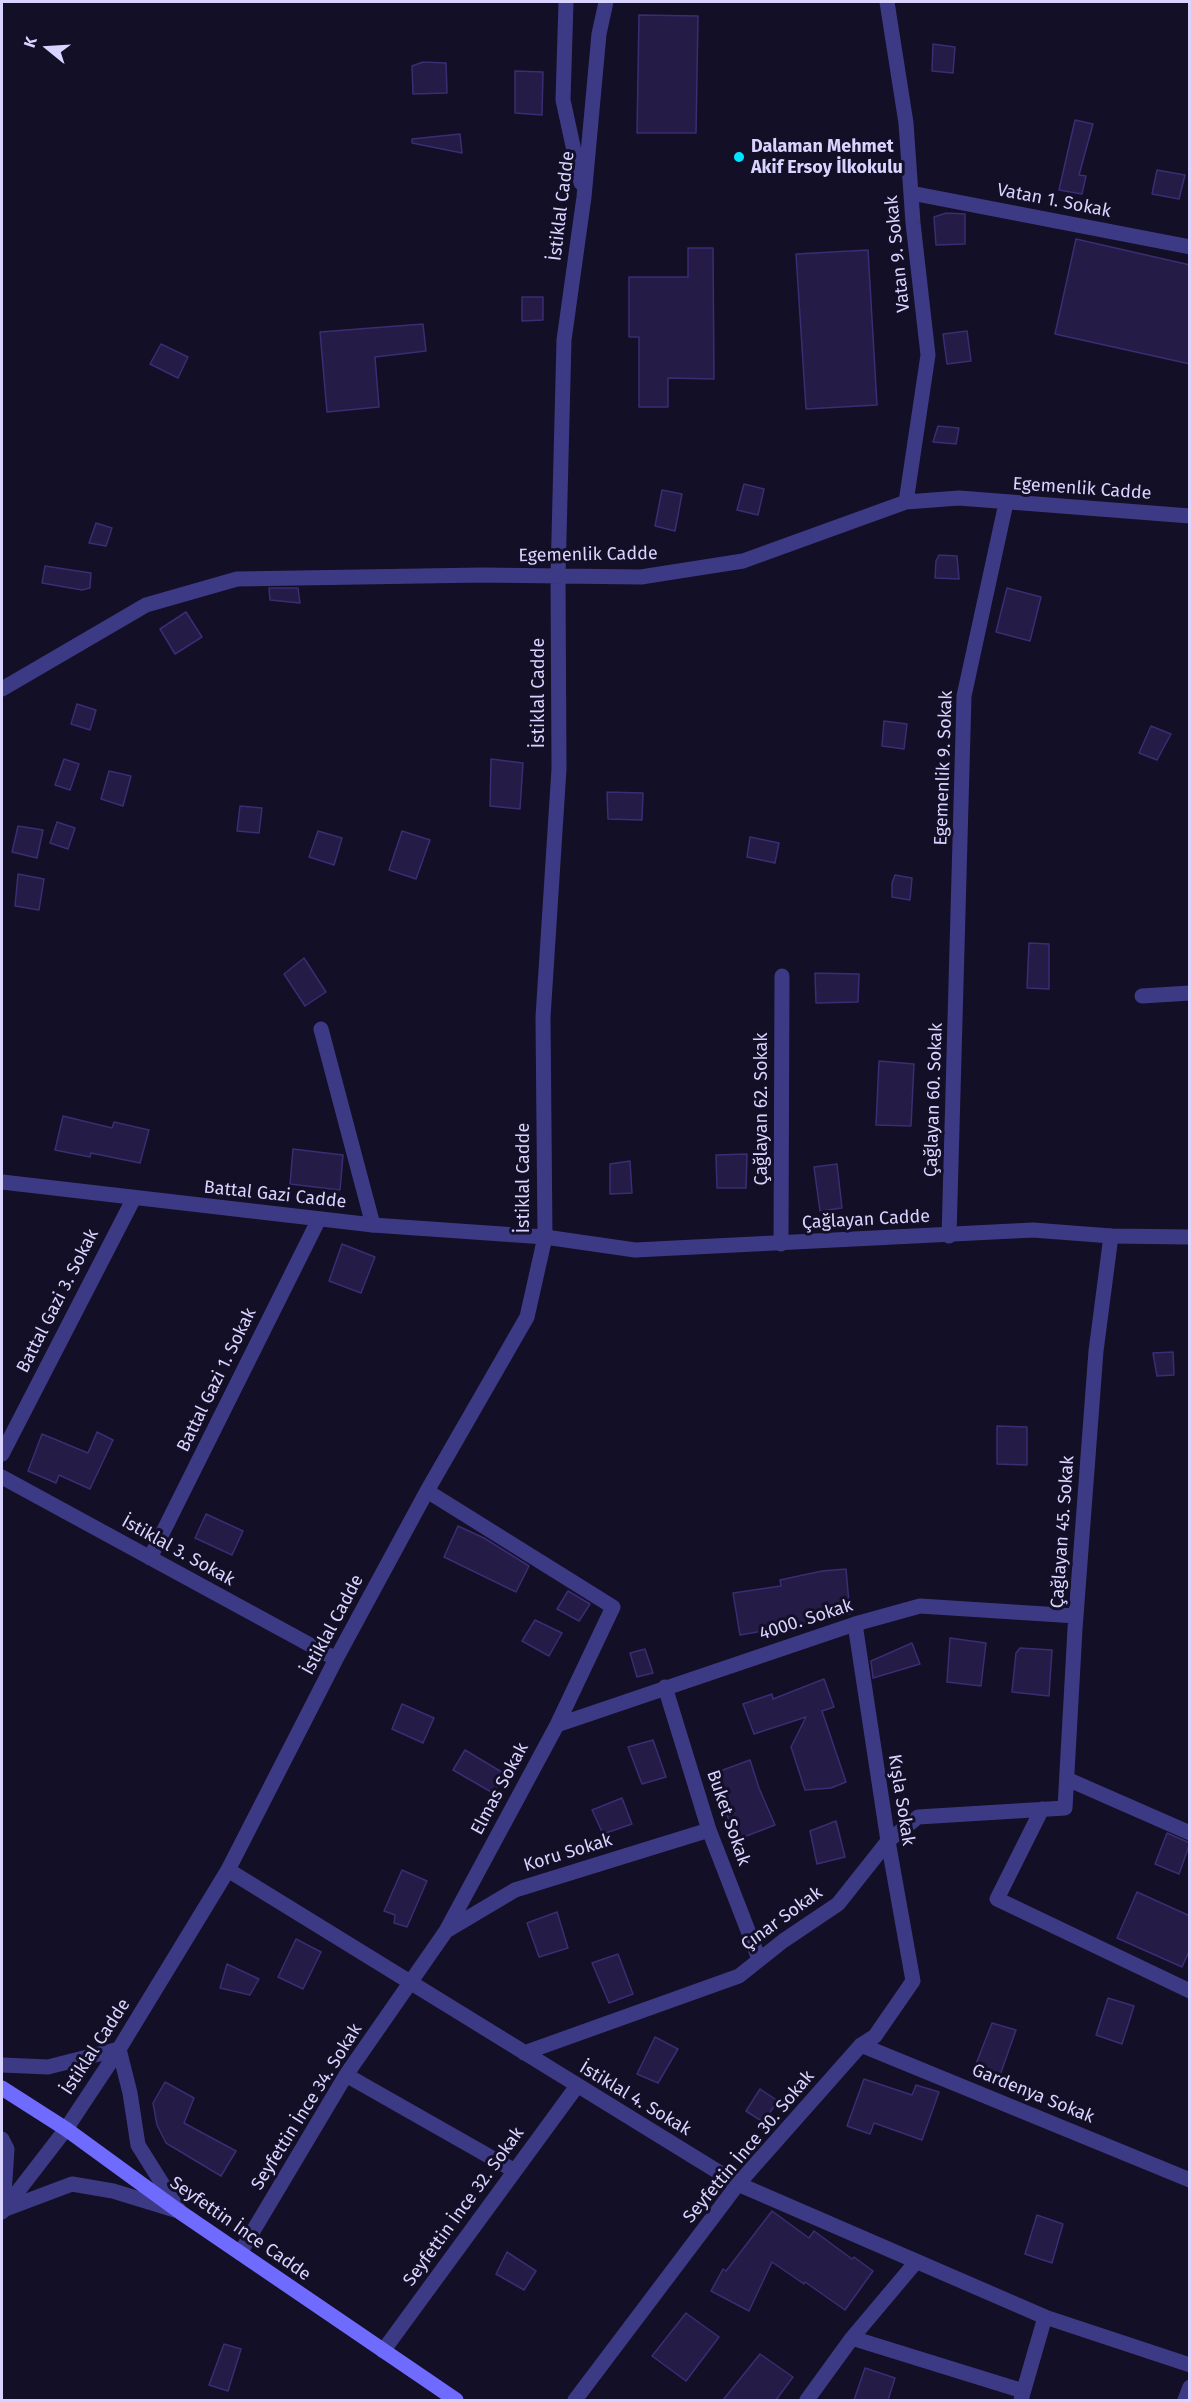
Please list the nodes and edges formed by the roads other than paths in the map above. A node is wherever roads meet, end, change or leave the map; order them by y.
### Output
1 (566, 2) edge
2 (606, 2) edge
3 (887, 2) edge
4 (911, 193) junction
5 (584, 197) junction
6 (1190, 247) edge
7 (906, 502) junction
8 (1006, 503) junction
9 (1190, 516) edge
10 (558, 576) junction
11 (2, 689) edge
12 (957, 966) joint
13 (782, 976) dead end
14 (1190, 993) edge
15 (1142, 996) dead end
16 (321, 1029) dead end
17 (2, 1182) edge
18 (134, 1198) junction
19 (319, 1219) junction
20 (373, 1225) junction
21 (950, 1236) junction
22 (1111, 1236) junction
23 (545, 1237) junction
24 (1190, 1237) edge
25 (780, 1244) junction
26 (2, 1454) edge
27 (2, 1477) edge
28 (427, 1491) junction
29 (150, 1558) junction
30 (1076, 1616) junction
31 (855, 1624) junction
32 (336, 1659) junction
33 (665, 1687) junction
34 (557, 1725) junction
35 (1067, 1779) junction
36 (1042, 1809) junction
37 (709, 1830) junction
38 (1190, 1833) edge
39 (888, 1841) junction
40 (228, 1870) junction
41 (446, 1931) junction
42 (759, 1959) junction
43 (913, 1981) joint
44 (410, 1983) junction
45 (1190, 1991) edge
46 (861, 2045) junction
47 (119, 2049) junction
48 (524, 2053) junction
49 (2, 2065) edge
50 (346, 2075) junction
51 (577, 2086) junction
52 (2, 2088) edge
53 (66, 2129) junction
54 (2, 2139) edge
55 (515, 2171) junction
56 (1190, 2180) edge
57 (738, 2184) junction
58 (2, 2211) edge
59 (180, 2212) junction
60 (240, 2253) junction
61 (916, 2262) junction
62 (1045, 2317) junction
63 (852, 2338) junction
64 (383, 2351) junction
65 (1190, 2365) edge
66 (1190, 2387) edge
67 (1022, 2396) edge
68 (456, 2400) edge
69 (575, 2400) edge
70 (807, 2400) edge
71 (1185, 2400) edge

1 - 5 street
2 - 5 street, İstiklal Cadde
3 - 4 street, Vatan 9. Sokak
4 - 6 street, Vatan 1. Sokak
4 - 7 street, Vatan 9. Sokak
5 - 10 street, İstiklal Cadde
7 - 8 street, Egemenlik Cadde
7 - 10 street, Egemenlik Cadde
8 - 9 street, Egemenlik Cadde
8 - 12 street, Egemenlik 9. Sokak
10 - 11 street, Egemenlik Cadde
10 - 23 street, İstiklal Cadde
12 - 21 street, Çağlayan 60. Sokak
13 - 25 street, Çağlayan 62. Sokak
14 - 15 street
16 - 20 street
17 - 18 street, Battal Gazi Cadde
18 - 19 street, Battal Gazi Cadde
18 - 26 street, Battal Gazi 3. Sokak
19 - 20 street, Battal Gazi Cadde
19 - 29 street, Battal Gazi 1. Sokak
20 - 23 street, Battal Gazi Cadde
21 - 22 street, Çağlayan Cadde
21 - 25 street, Çağlayan Cadde
22 - 24 street, Çağlayan Cadde
22 - 30 street, Çağlayan 45. Sokak
23 - 25 street, Çağlayan Cadde
23 - 28 street, İstiklal Cadde
27 - 29 street, İstiklal 3. Sokak
28 - 32 street, İstiklal Cadde
28 - 34 street, Elmas Sokak
29 - 32 street, İstiklal 3. Sokak
30 - 31 street, 4000. Sokak
30 - 35 street, Çağlayan 45. Sokak
31 - 33 street, 4000. Sokak
31 - 39 street, Kışla Sokak
32 - 40 street, İstiklal Cadde
33 - 34 street, 4000. Sokak
33 - 37 street, Buket Sokak
34 - 41 street, Elmas Sokak
35 - 36 street, Çağlayan 45. Sokak
35 - 38 street
36 - 39 street, Çınar Sokak
36 - 45 street
37 - 41 street, Koru Sokak
37 - 42 street, Buket Sokak
39 - 42 street, Çınar Sokak
39 - 43 street, Kışla Sokak
40 - 44 street, İstiklal 4. Sokak
40 - 47 street, İstiklal Cadde
41 - 44 street, Elmas Sokak
42 - 48 street, Çınar Sokak
43 - 46 street, Seyfettin İnce 30. Sokak
44 - 48 street, İstiklal 4. Sokak
44 - 50 street, Seyfettin İnce 34. Sokak
46 - 56 street, Gardenya Sokak
46 - 57 street, Seyfettin İnce 30. Sokak
47 - 49 street
47 - 53 street, İstiklal Cadde
47 - 59 street
48 - 51 street, İstiklal 4. Sokak
50 - 55 street
50 - 60 street, Seyfettin İnce 34. Sokak
51 - 55 street, Seyfettin İnce 32. Sokak
51 - 57 street, İstiklal 4. Sokak
52 - 53 main road, Seyfettin İnce Cadde
53 - 58 street, İstiklal Cadde
53 - 59 main road, Seyfettin İnce Cadde
54 - 58 street
55 - 64 street, Seyfettin İnce 32. Sokak
57 - 61 street, İstiklal 4. Sokak
57 - 69 street, Seyfettin İnce 30. Sokak
58 - 59 street
59 - 60 main road, Seyfettin İnce Cadde
60 - 64 main road, Seyfettin İnce Cadde
61 - 62 street, İstiklal 4. Sokak
61 - 63 street
62 - 65 street, İstiklal 4. Sokak
62 - 67 street
63 - 67 street
63 - 70 street
64 - 68 main road, Seyfettin İnce Cadde
66 - 71 street

